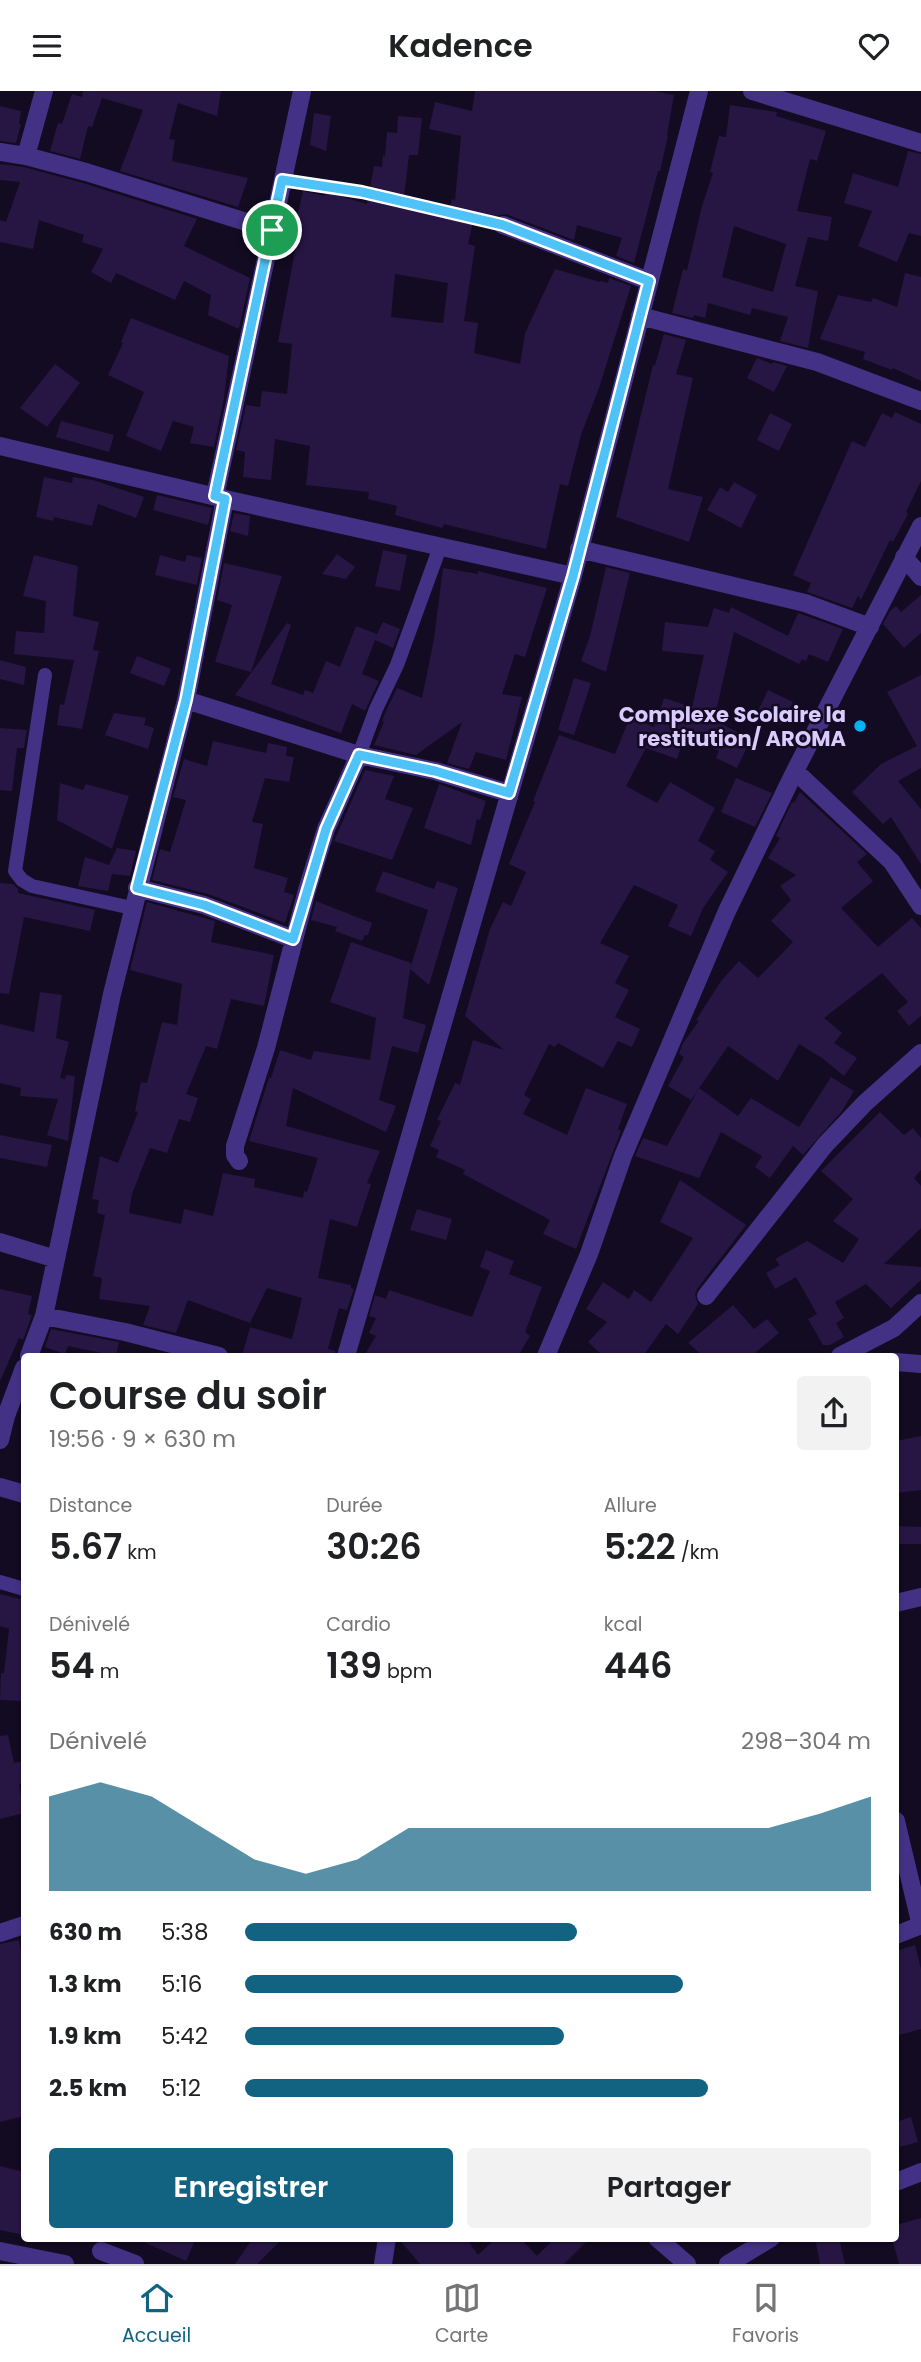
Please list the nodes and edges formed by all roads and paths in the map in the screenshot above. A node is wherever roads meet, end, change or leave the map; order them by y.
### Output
1 (44, 91) edge
2 (302, 91) edge
3 (699, 91) edge
4 (752, 91) edge
5 (921, 143) edge
6 (0, 152) edge
7 (26, 156) junction
8 (282, 180) junction
9 (503, 225) joint
10 (272, 230) junction
11 (649, 281) junction
12 (640, 316) junction
13 (921, 401) edge
14 (0, 446) edge
15 (220, 498) junction
16 (921, 526) edge
17 (440, 547) junction
18 (579, 549) junction
19 (904, 557) junction
20 (573, 576) junction
21 (921, 577) edge
22 (870, 627) junction
23 (45, 675) dead end
24 (186, 700) junction
25 (359, 755) junction
26 (795, 771) junction
27 (509, 793) junction
28 (137, 888) junction
29 (921, 906) edge
30 (132, 908) junction
31 (293, 939) junction
32 (921, 1053) edge
33 (239, 1161) dead end
34 (0, 1242) edge
35 (56, 1259) junction
36 (706, 1296) dead end
37 (921, 1303) edge
38 (44, 1316) junction
39 (30, 1353) edge
40 (207, 1353) edge
41 (347, 1353) edge
42 (547, 1353) edge
43 (846, 1353) edge
44 (899, 1362) edge
45 (921, 1364) edge
46 (21, 1375) edge
47 (3, 1415) edge
48 (0, 1440) edge
49 (0, 1487) edge
50 (21, 1493) edge
51 (0, 1582) edge
52 (21, 1588) edge
53 (921, 1597) edge
54 (899, 1602) edge
55 (899, 1833) edge
56 (21, 1925) edge
57 (921, 1925) edge
58 (0, 1933) edge
59 (899, 1934) edge
60 (921, 2172) edge
61 (899, 2181) edge
62 (386, 2242) edge
63 (662, 2242) edge
64 (764, 2242) edge
65 (0, 2251) edge
66 (101, 2251) edge
67 (65, 2264) edge
68 (135, 2264) edge
69 (383, 2264) edge
70 (687, 2264) edge
71 (728, 2264) edge

1 - 7 street
2 - 8 street
3 - 11 street
4 - 5 street
6 - 7 street
7 - 10 street
8 - 9 path
8 - 10 street
9 - 11 street
10 - 15 street
11 - 12 street
12 - 13 street
12 - 18 street
14 - 15 street
15 - 17 street
15 - 24 street
16 - 19 street
17 - 20 street
17 - 25 lane
18 - 20 street
18 - 22 street
19 - 21 street
19 - 22 street
20 - 27 street
22 - 26 street
23 - 30 lane
24 - 25 street
24 - 28 street
25 - 27 street
25 - 31 street
26 - 29 street
26 - 42 street
27 - 41 street
28 - 30 street
28 - 31 street
30 - 35 street
31 - 33 street
32 - 36 street
34 - 35 street
35 - 38 street
37 - 43 street
38 - 39 street
38 - 40 street
44 - 45 street
46 - 47 street
47 - 48 street
49 - 50 street
51 - 52 lane
53 - 54 street
55 - 57 street
56 - 58 street
57 - 59 street
60 - 61 street
62 - 69 street
63 - 70 street
64 - 71 street
65 - 67 street
66 - 68 street

